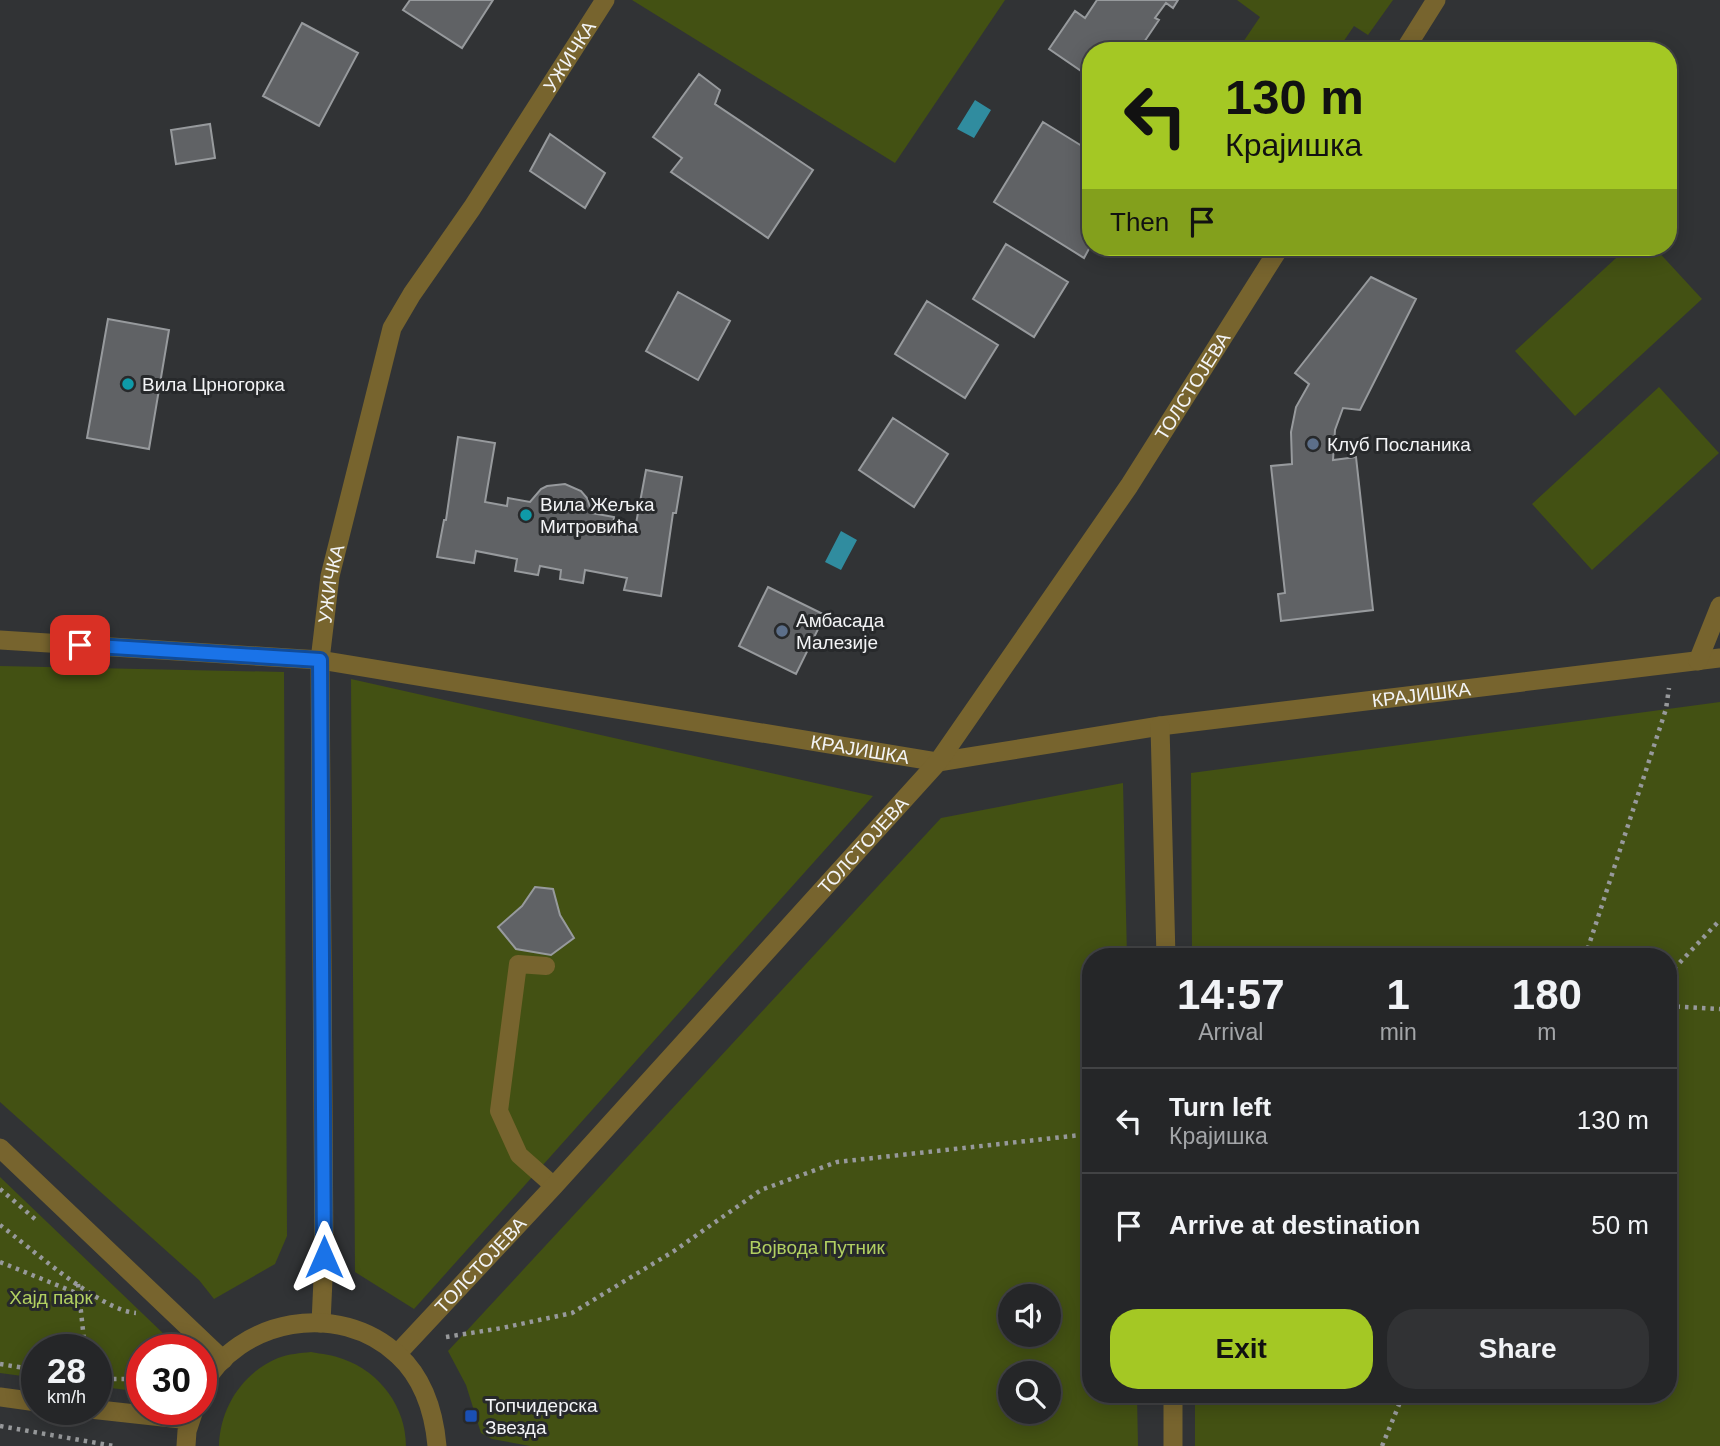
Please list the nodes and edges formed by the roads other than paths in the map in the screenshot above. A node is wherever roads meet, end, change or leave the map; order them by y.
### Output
1 (604, 0) edge
2 (1436, 0) edge
3 (1410, 42) edge
4 (1274, 256) edge
5 (1720, 606) edge
6 (0, 640) edge
7 (1720, 658) edge
8 (320, 660) junction
9 (1698, 661) junction
10 (1160, 726) junction
11 (937, 762) junction
12 (1166, 948) edge
13 (546, 966) dead end
14 (0, 1148) edge
15 (554, 1186) junction
16 (321, 1323) junction
17 (397, 1354) junction
18 (223, 1360) junction
19 (217, 1368) edge
20 (0, 1397) edge
21 (21, 1400) edge
22 (1173, 1403) edge
23 (190, 1425) edge
24 (186, 1446) edge
25 (437, 1446) edge
26 (1173, 1446) edge

1 - 8 street, УЖИЧКА
2 - 3 street
4 - 11 street, ТОЛСТОЈЕВА
5 - 9 street
6 - 8 street, КРАЈИШКА
7 - 9 street, КРАЈИШКА
8 - 11 street, КРАЈИШКА
8 - 16 street, УЖИЧКА
9 - 10 street, КРАЈИШКА
10 - 11 street, КРАЈИШКА
10 - 12 street
11 - 15 street, ТОЛСТОЈЕВА
13 - 15 lane
14 - 18 street
15 - 17 street, ТОЛСТОЈЕВА
16 - 17 street
16 - 18 street
17 - 25 street
18 - 19 street
20 - 21 street
22 - 26 street
23 - 24 street

